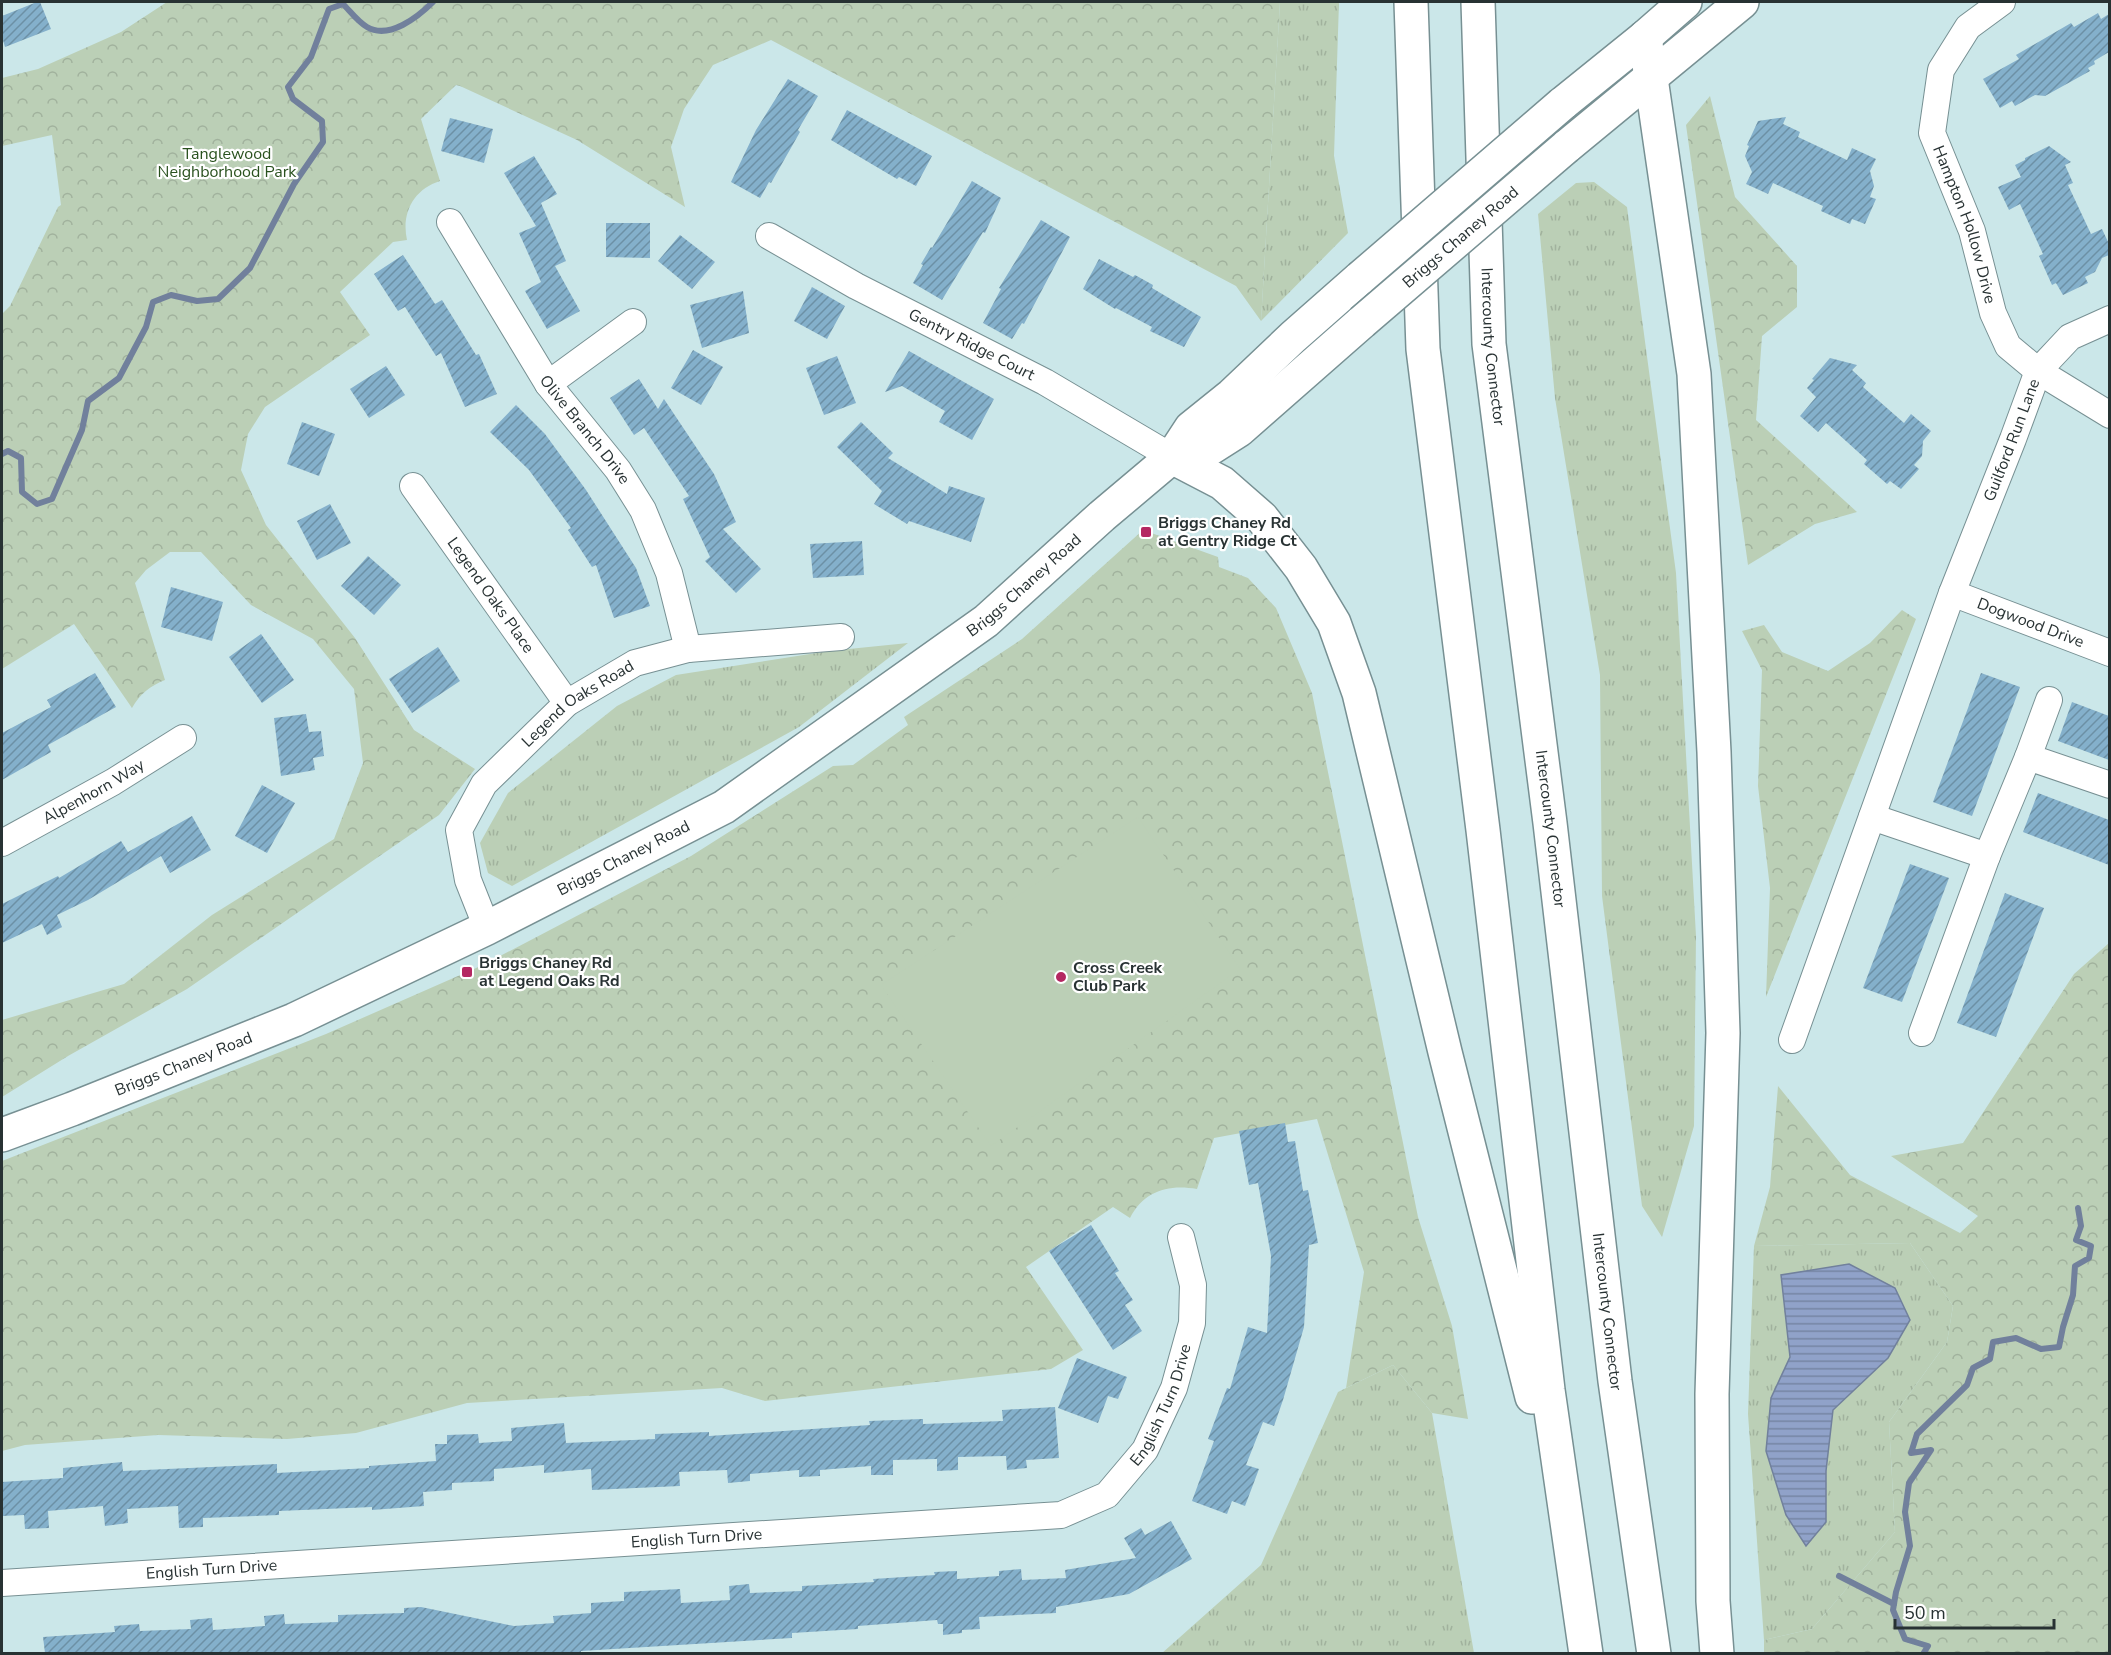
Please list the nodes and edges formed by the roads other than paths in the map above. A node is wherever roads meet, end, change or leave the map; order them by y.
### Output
1 (1411, 2) edge
2 (1478, 2) edge
3 (1685, 2) edge
4 (1742, 2) edge
5 (2002, 2) edge
6 (1645, 37) junction
7 (1652, 77) junction
8 (450, 222) dead end
9 (769, 236) dead end
10 (2109, 319) edge
11 (633, 322) dead end
12 (2038, 371) junction
13 (548, 384) junction
14 (2109, 415) edge
15 (1172, 457) junction
16 (413, 486) dead end
17 (1952, 593) junction
18 (841, 637) dead end
19 (688, 649) junction
20 (2109, 653) edge
21 (2049, 700) dead end
22 (567, 703) junction
23 (183, 738) dead end
24 (2028, 757) junction
25 (2109, 785) edge
26 (1872, 817) junction
27 (2, 843) edge
28 (1987, 856) junction
29 (487, 928) junction
30 (1922, 1033) dead end
31 (1792, 1040) dead end
32 (2, 1135) edge
33 (1181, 1237) dead end
34 (1576, 1578) junction
35 (2, 1584) edge
36 (1586, 1653) edge
37 (1654, 1653) edge
38 (1717, 1653) edge

1 - 34 main road
2 - 37 main road, Intercounty Connector
3 - 6 main road, Briggs Chaney Road
4 - 7 main road, Briggs Chaney Road
5 - 12 street, Hampton Hollow Drive
6 - 7 main road
6 - 15 main road, Briggs Chaney Road, bridge
7 - 15 main road, Briggs Chaney Road, bridge
7 - 38 main road
8 - 13 street, Olive Branch Drive
9 - 15 street, Gentry Ridge Court
10 - 12 street, Guilford Run Lane
11 - 13 street
12 - 14 street, Hampton Hollow Drive
12 - 17 street, Guilford Run Lane
13 - 19 street, Olive Branch Drive
15 - 29 main road, Briggs Chaney Road
15 - 34 main road
16 - 22 street, Legend Oaks Place
17 - 20 street, Dogwood Drive
17 - 26 street, Guilford Run Lane
18 - 19 street, Legend Oaks Road
19 - 22 street, Legend Oaks Road
21 - 24 street
22 - 29 street, Legend Oaks Road
23 - 27 street, Alpenhorn Way
24 - 25 street
24 - 28 street
26 - 28 street
26 - 31 street, Guilford Run Lane
28 - 30 street
29 - 32 main road, Briggs Chaney Road
33 - 35 street, English Turn Drive
34 - 36 main road

